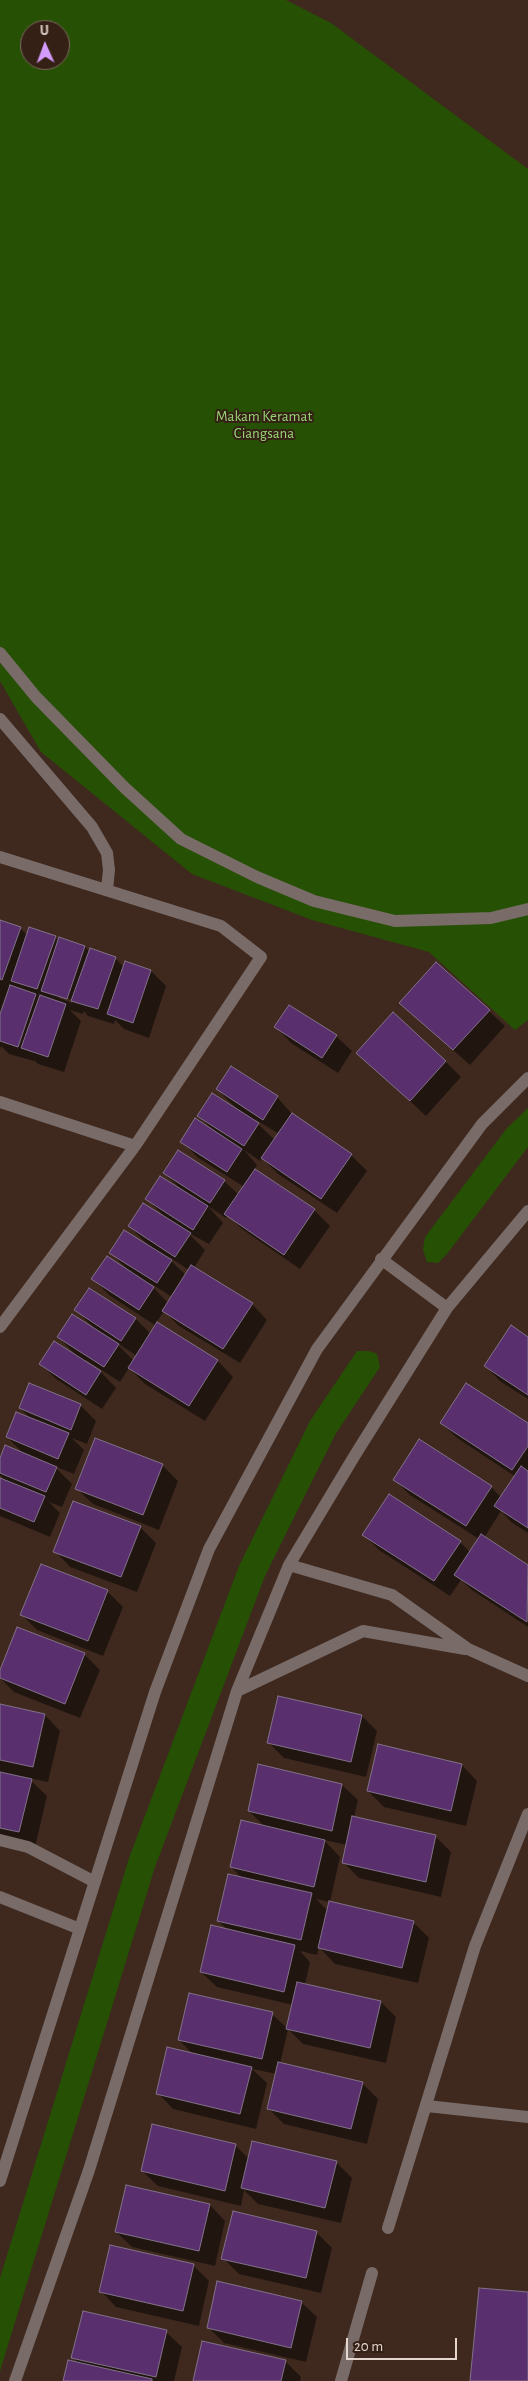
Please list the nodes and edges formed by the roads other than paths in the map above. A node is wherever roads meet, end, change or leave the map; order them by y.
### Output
1 (0, 653) edge
2 (0, 719) edge
3 (0, 857) edge
4 (107, 889) junction
5 (528, 909) edge
6 (528, 1078) edge
7 (0, 1102) edge
8 (135, 1146) junction
9 (528, 1211) edge
10 (381, 1259) junction
11 (448, 1308) junction
12 (0, 1327) edge
13 (289, 1565) junction
14 (468, 1649) junction
15 (528, 1676) edge
16 (237, 1692) junction
17 (528, 1814) edge
18 (525, 1828) edge
19 (0, 1840) edge
20 (94, 1881) junction
21 (0, 1898) edge
22 (80, 1929) junction
23 (427, 2106) junction
24 (528, 2117) edge
25 (0, 2181) edge
26 (388, 2228) dead end
27 (372, 2273) dead end
28 (15, 2381) edge
29 (341, 2381) edge

1 - 5 street
2 - 4 street
3 - 4 street
4 - 8 street
6 - 10 street
7 - 8 street
8 - 12 street
9 - 11 street
10 - 11 street
10 - 20 street
11 - 13 street
13 - 14 street
13 - 16 street
14 - 15 street
14 - 16 street
16 - 28 street
17 - 18 street
18 - 23 street
19 - 20 street
20 - 22 street
21 - 22 street
22 - 25 street
23 - 24 street
23 - 26 street
27 - 29 street

